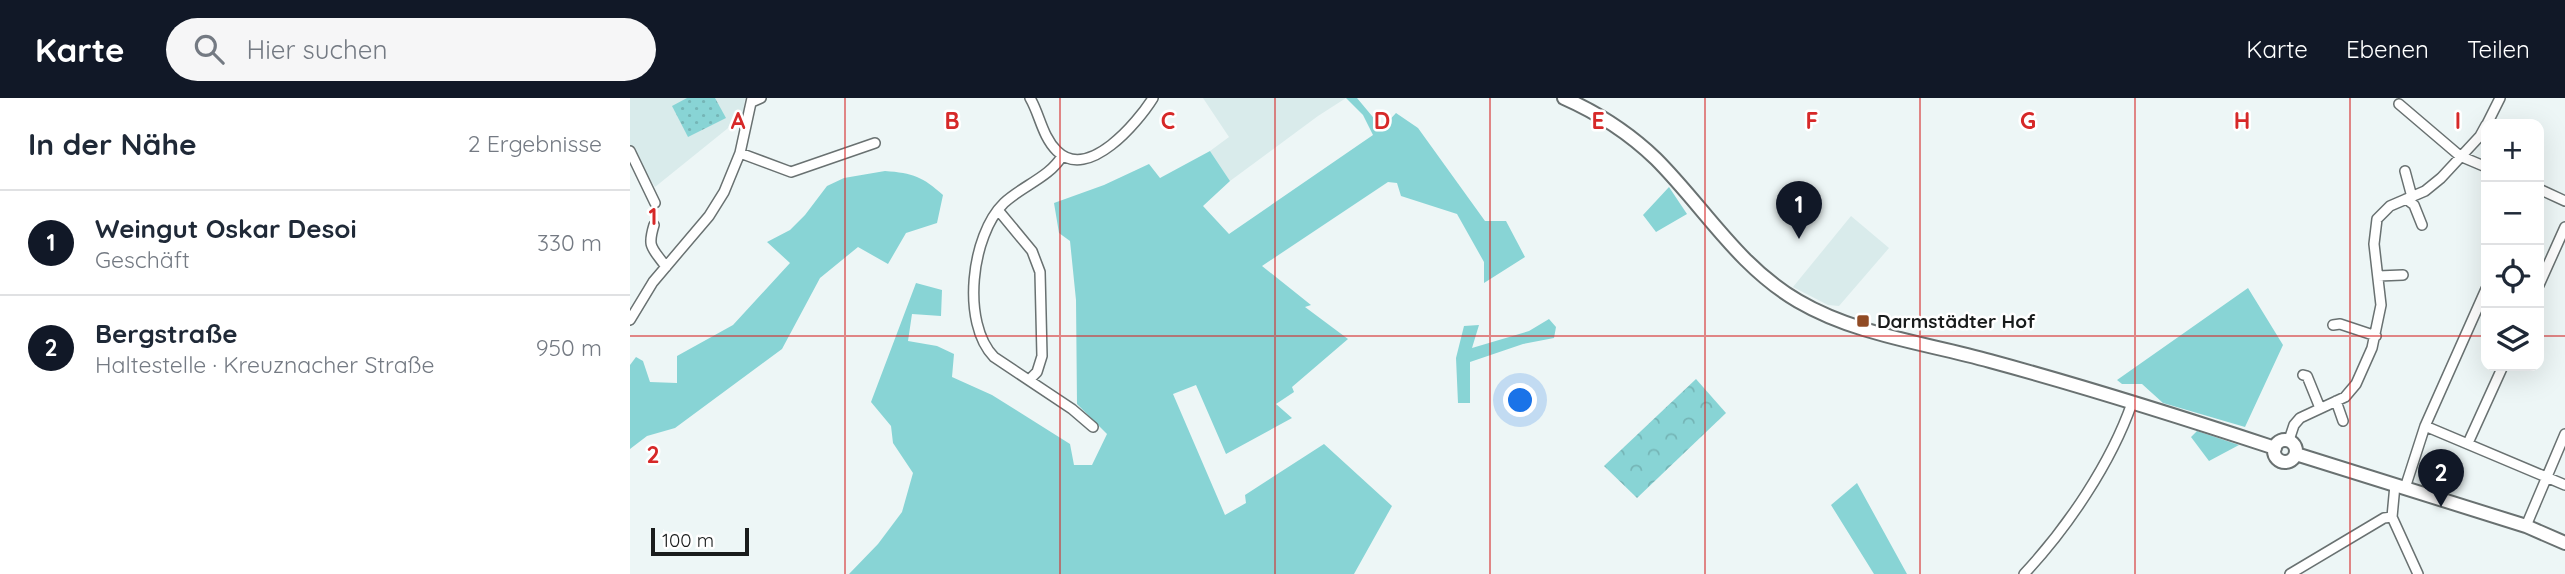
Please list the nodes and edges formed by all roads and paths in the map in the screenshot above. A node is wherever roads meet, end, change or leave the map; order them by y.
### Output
1 (1030, 98) edge
2 (1153, 98) edge
3 (1564, 98) edge
4 (2500, 98) edge
5 (755, 99) edge
6 (2399, 104) dead end
7 (2489, 119) edge
8 (2481, 134) edge
9 (875, 142) dead end
10 (630, 151) edge
11 (740, 153) junction
12 (1062, 156) junction
13 (2460, 156) junction
14 (2481, 165) edge
15 (2405, 171) dead end
16 (2544, 190) edge
17 (2409, 198) junction
18 (2565, 201) edge
19 (654, 203) dead end
20 (998, 210) junction
21 (654, 225) dead end
22 (2422, 225) dead end
23 (2565, 227) edge
24 (666, 267) junction
25 (2544, 274) edge
26 (2403, 275) dead end
27 (2378, 276) junction
28 (2481, 300) edge
29 (630, 320) edge
30 (2333, 325) dead end
31 (2376, 336) junction
32 (2501, 371) edge
33 (2303, 375) dead end
34 (1029, 380) junction
35 (2336, 401) junction
36 (2132, 403) junction
37 (2320, 408) junction
38 (2343, 421) dead end
39 (2425, 426) junction
40 (1093, 428) dead end
41 (2565, 434) edge
42 (2288, 440) junction
43 (2468, 443) junction
44 (2274, 448) junction
45 (2296, 454) junction
46 (2547, 477) junction
47 (2565, 485) edge
48 (2400, 487) junction
49 (2392, 517) junction
50 (2526, 526) junction
51 (2565, 543) edge
52 (2024, 574) edge
53 (2291, 574) edge
54 (2418, 574) edge

1 - 12 street
2 - 12 street
3 - 36 main road
4 - 7 street
5 - 11 street
6 - 13 street
8 - 13 street
9 - 11 street
10 - 19 street
11 - 24 street
12 - 20 street
13 - 14 street
13 - 17 street
15 - 17 street
16 - 18 street
17 - 22 street
17 - 27 street
20 - 34 street
20 - 34 street
21 - 24 street
23 - 25 street
24 - 29 street
26 - 27 street
27 - 31 street
28 - 39 street
30 - 31 street
31 - 35 street
32 - 43 street
33 - 37 street
34 - 40 street
35 - 37 street
35 - 38 street
36 - 44 main road
36 - 52 street
37 - 42 street
39 - 43 street
39 - 48 street
41 - 46 street
42 - 44 main road
42 - 45 main road
43 - 46 street
44 - 45 main road
45 - 48 main road
46 - 47 street
46 - 50 street
48 - 49 street
48 - 50 main road
49 - 53 street
49 - 54 street
50 - 51 main road

